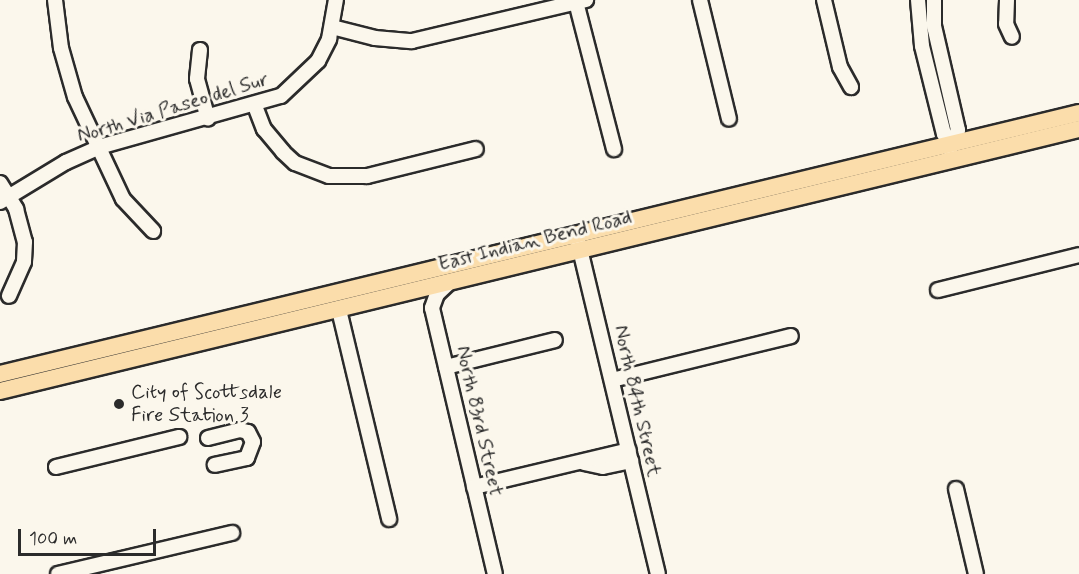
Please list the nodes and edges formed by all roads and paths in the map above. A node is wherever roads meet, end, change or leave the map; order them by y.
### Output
1 (55, 0) edge
2 (336, 0) edge
3 (700, 0) edge
4 (824, 0) edge
5 (918, 0) edge
6 (934, 0) edge
7 (1007, 0) edge
8 (573, 2) edge
9 (332, 27) junction
10 (1011, 37) dead end
11 (200, 50) dead end
12 (851, 87) dead end
13 (255, 106) junction
14 (1074, 116) edge
15 (207, 119) junction
16 (729, 119) dead end
17 (1079, 129) edge
18 (954, 143) junction
19 (1020, 144) junction
20 (99, 147) junction
21 (476, 149) dead end
22 (614, 150) dead end
23 (886, 176) junction
24 (0, 183) edge
25 (4, 199) edge
26 (153, 231) dead end
27 (579, 244) junction
28 (1079, 255) edge
29 (449, 283) junction
30 (938, 290) dead end
31 (9, 296) dead end
32 (339, 309) junction
33 (791, 336) dead end
34 (555, 340) dead end
35 (446, 367) junction
36 (0, 374) edge
37 (33, 375) junction
38 (612, 380) junction
39 (0, 391) edge
40 (179, 437) dead end
41 (208, 438) dead end
42 (630, 455) junction
43 (215, 465) dead end
44 (56, 467) dead end
45 (474, 487) junction
46 (956, 489) dead end
47 (388, 519) dead end
48 (232, 533) dead end
49 (58, 574) edge
50 (495, 574) edge
51 (658, 574) edge
52 (976, 574) edge

1 - 20 street
2 - 9 street
3 - 16 street
4 - 12 street
5 - 18 street
6 - 18 street
7 - 10 street
8 - 9 street
8 - 22 street
9 - 13 street, North Via Paseo del Sur
11 - 15 street
13 - 15 street, North Via Paseo del Sur
13 - 21 street
14 - 18 main road, East Indian Bend Road
15 - 20 street, North Via Paseo del Sur
17 - 19 main road, East Indian Bend Road
18 - 19 main road
18 - 23 street
18 - 27 main road, East Indian Bend Road
19 - 23 main road, East Indian Bend Road
20 - 25 street, North Via Paseo del Sur
20 - 26 street
23 - 27 main road, East Indian Bend Road
24 - 25 street
25 - 31 street
27 - 29 main road, East Indian Bend Road
27 - 37 main road, East Indian Bend Road
27 - 38 street, North 84th Street
28 - 30 street
29 - 32 main road, East Indian Bend Road
29 - 35 street, North 83rd Street
32 - 37 main road, East Indian Bend Road
32 - 47 street
33 - 38 street
34 - 35 street
35 - 45 street, North 83rd Street
36 - 37 main road, East Indian Bend Road
37 - 39 main road, East Indian Bend Road
38 - 42 street, North 84th Street
40 - 44 street
41 - 43 street
42 - 45 street
42 - 51 street, North 84th Street
45 - 50 street, North 83rd Street
46 - 52 street
48 - 49 street

